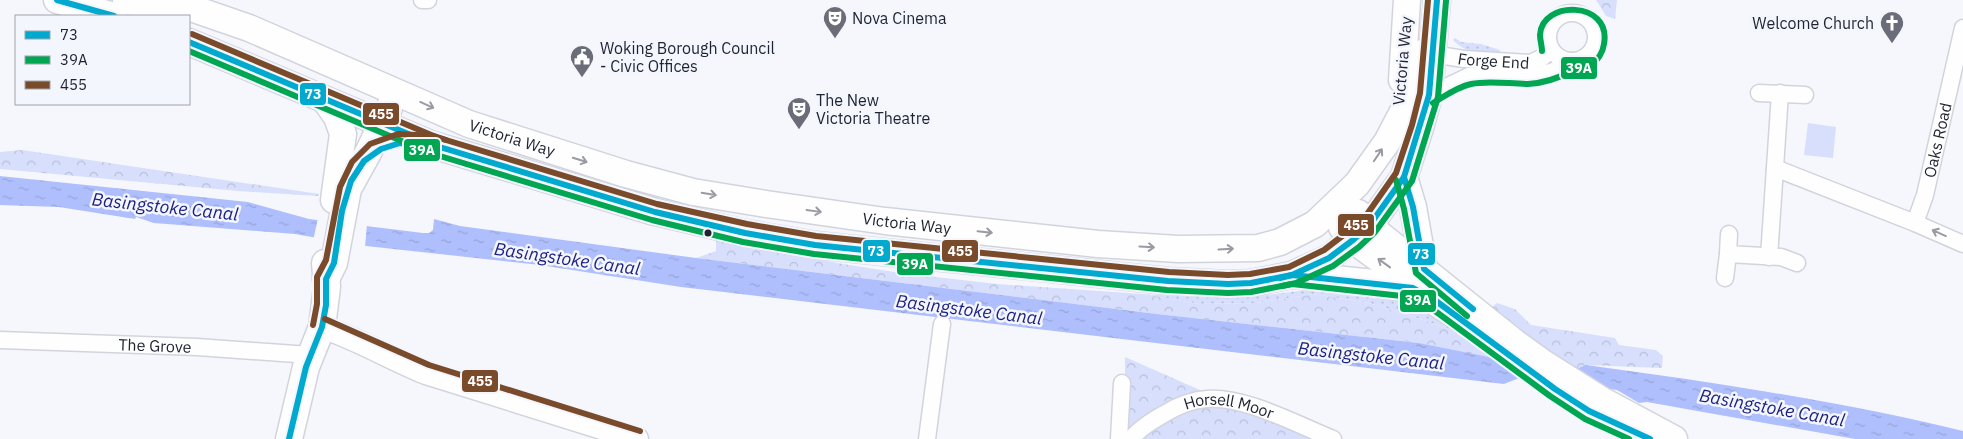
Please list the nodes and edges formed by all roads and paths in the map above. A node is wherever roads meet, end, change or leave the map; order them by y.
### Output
1 (57, 0) edge
2 (126, 0) edge
3 (168, 0) edge
4 (422, 0) edge
5 (428, 0) edge
6 (1407, 0) edge
7 (1437, 0) edge
8 (1574, 6) edge
9 (110, 15) edge
10 (169, 15) edge
11 (190, 22) edge
12 (1963, 28) edge
13 (190, 42) edge
14 (1551, 49) junction
15 (1432, 54) junction
16 (1571, 61) junction
17 (1759, 92) dead end
18 (1780, 93) junction
19 (1805, 94) dead end
20 (1429, 95) junction
21 (325, 100) junction
22 (377, 107) junction
23 (1396, 122) junction
24 (433, 145) junction
25 (364, 161) junction
26 (1775, 168) junction
27 (1404, 177) junction
28 (336, 205) junction
29 (1336, 206) junction
30 (1915, 223) junction
31 (1361, 233) junction
32 (1729, 234) dead end
33 (1963, 244) edge
34 (1728, 254) junction
35 (1769, 257) junction
36 (1797, 264) dead end
37 (1292, 275) junction
38 (1726, 278) dead end
39 (1419, 279) junction
40 (942, 324) dead end
41 (322, 327) junction
42 (1484, 327) junction
43 (0, 340) edge
44 (310, 355) junction
45 (1122, 383) dead end
46 (1651, 432) edge
47 (289, 439) edge
48 (637, 439) edge
49 (928, 439) edge
50 (1119, 439) edge
51 (1131, 439) edge
52 (1333, 439) edge
53 (1674, 439) edge

1 - 9 main road
2 - 10 main road
3 - 22 main road, Victoria Way
4 - 5 street
6 - 23 main road, Victoria Way
7 - 15 main road, Victoria Way
8 - 14 street, Forge End
8 - 16 street, Forge End
11 - 22 main road, Victoria Way
12 - 30 street, Oaks Road
13 - 21 main road, Victoria Way
14 - 15 street, Forge End
14 - 16 street, Forge End
15 - 20 main road, Victoria Way
15 - 23 main road, Victoria Way
16 - 20 street, Forge End
17 - 18 street
18 - 19 street
18 - 26 street
20 - 27 main road, Victoria Way
21 - 22 main road, Victoria Way
21 - 28 main road
22 - 24 main road, Victoria Way
22 - 25 main road
22 - 28 main road
22 -> 29 main road, Victoria Way
29 -> 23 main road, Victoria Way
24 - 25 main road
24 - 37 main road, Victoria Way
25 - 28 main road
26 - 30 street
26 - 35 street
27 - 31 main road, Victoria Way
27 - 39 main road
28 - 41 main road
29 - 31 main road
33 -> 30 street
31 - 37 main road, Victoria Way
31 - 39 main road
32 - 34 street
34 - 35 street
34 - 38 street
35 - 36 street
37 - 39 main road
39 - 42 main road
40 - 49 street
41 - 44 main road
41 - 48 street
42 - 46 main road
42 - 46 main road
43 - 44 street, The Grove
44 - 47 main road
45 - 50 street
46 - 53 main road
51 - 52 street, Horsell Moor

